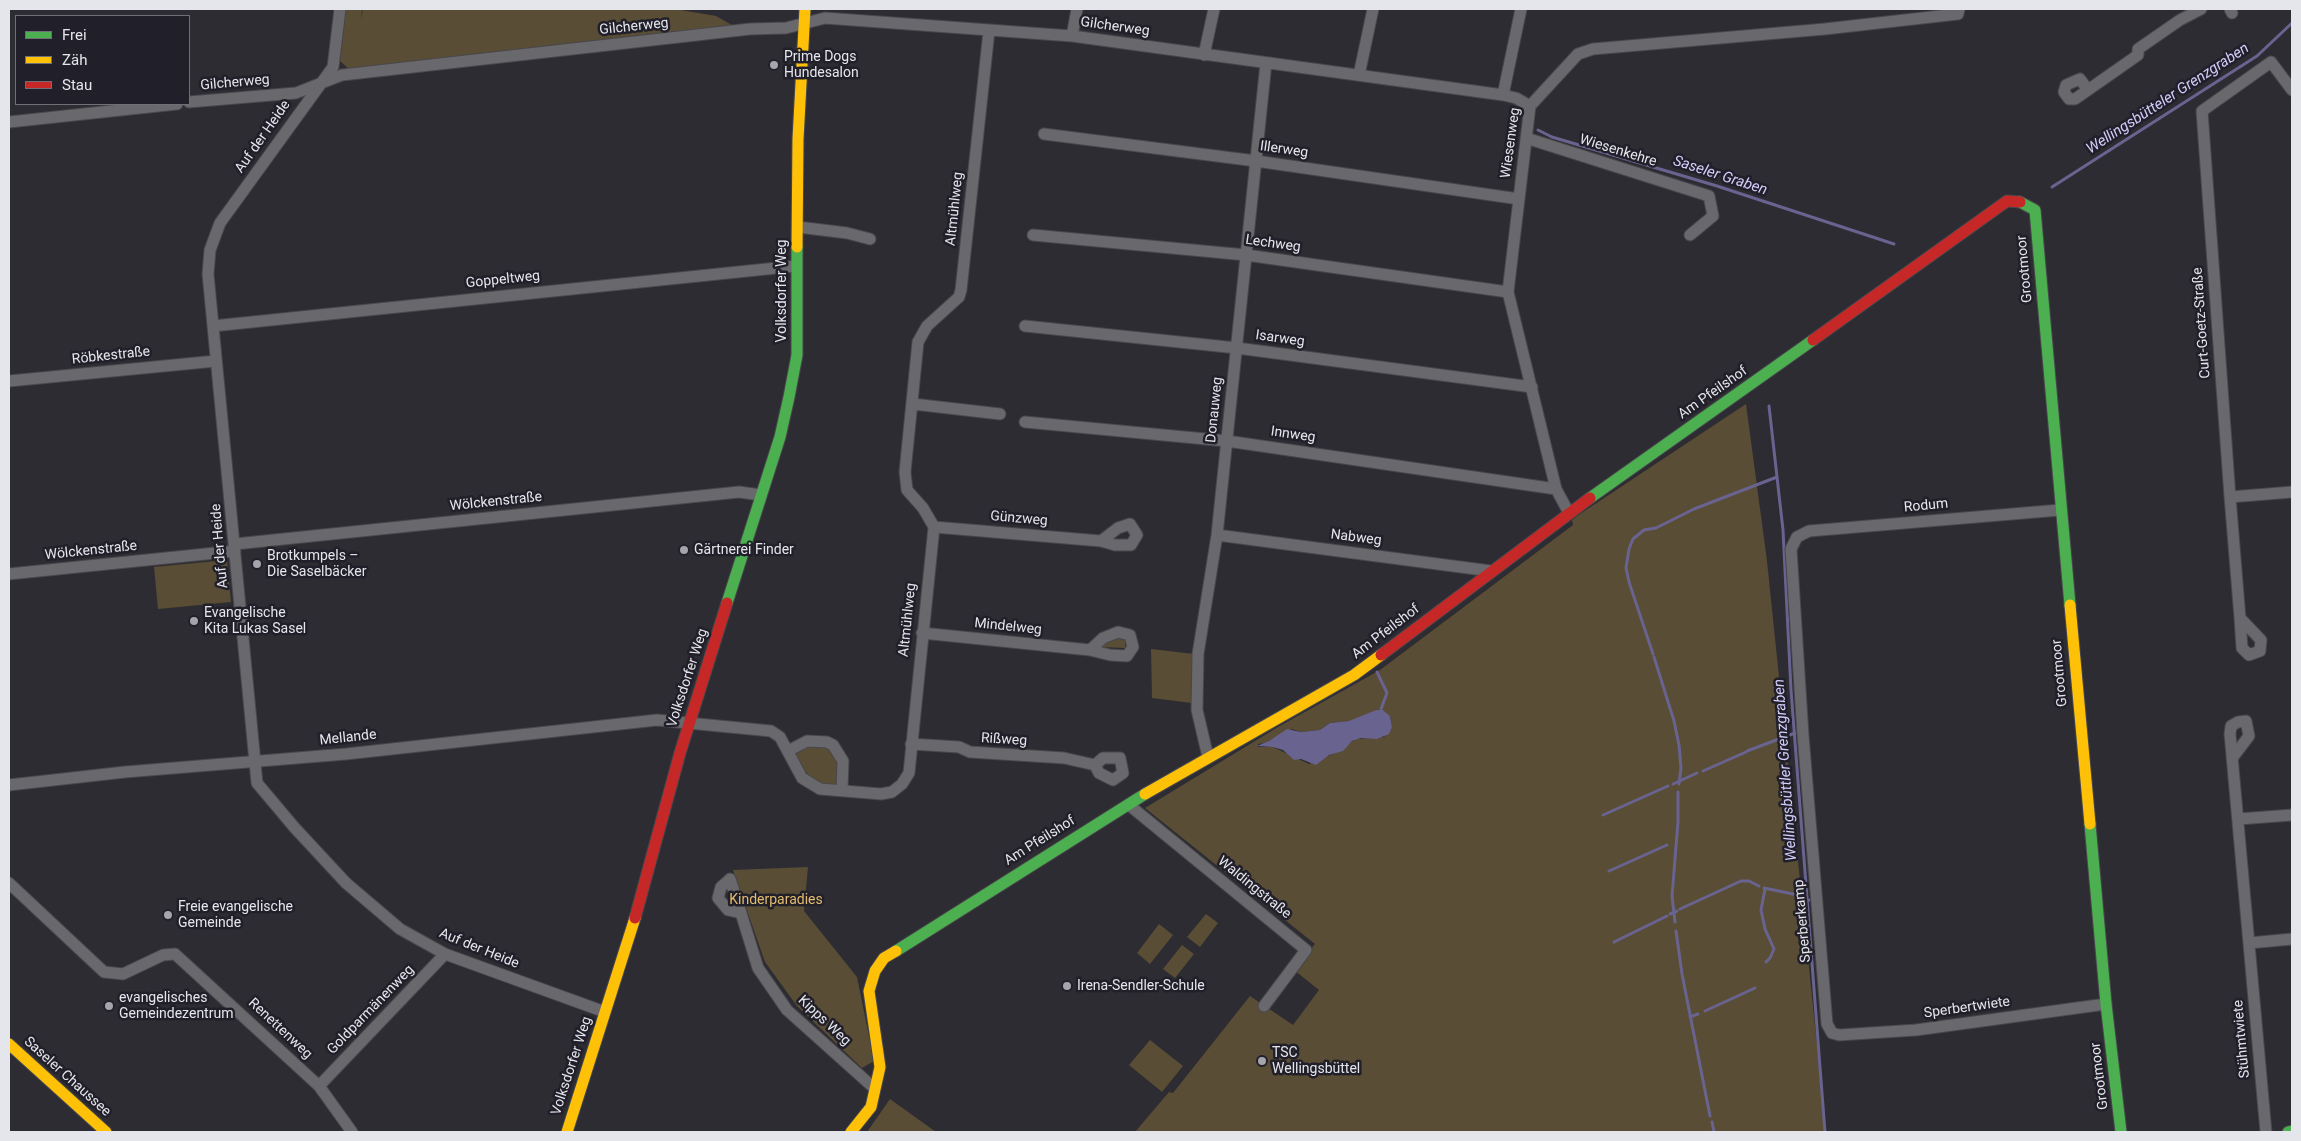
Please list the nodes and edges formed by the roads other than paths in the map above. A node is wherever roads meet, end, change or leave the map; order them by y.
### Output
1 (340, 9) edge
2 (805, 9) edge
3 (1077, 9) edge
4 (1214, 9) edge
5 (1373, 9) edge
6 (1521, 9) edge
7 (1960, 9) edge
8 (2201, 9) edge
9 (805, 22) junction
10 (988, 31) junction
11 (1072, 36) junction
12 (1204, 55) junction
13 (1266, 63) junction
14 (1358, 75) junction
15 (324, 82) junction
16 (2088, 90) dead end
17 (2292, 90) edge
18 (1503, 95) junction
19 (190, 102) edge
20 (168, 105) edge
21 (1530, 106) junction
22 (9, 122) edge
23 (1044, 134) dead end
24 (1526, 138) junction
25 (1256, 161) junction
26 (1519, 199) junction
27 (2034, 210) joint
28 (798, 227) junction
29 (1033, 235) dead end
30 (1690, 235) dead end
31 (870, 238) dead end
32 (1246, 255) junction
33 (796, 266) junction
34 (1508, 292) junction
35 (213, 326) junction
36 (1025, 326) dead end
37 (1237, 348) junction
38 (216, 361) junction
39 (9, 381) edge
40 (1532, 388) junction
41 (913, 404) junction
42 (1000, 414) dead end
43 (1025, 422) dead end
44 (1227, 441) junction
45 (1556, 488) junction
46 (2292, 492) edge
47 (761, 495) junction
48 (2230, 497) junction
49 (2060, 510) junction
50 (1568, 514) junction
51 (934, 527) junction
52 (1217, 535) junction
53 (1797, 537) joint
54 (1101, 541) dead end
55 (235, 548) junction
56 (1491, 571) junction
57 (9, 574) edge
58 (2240, 618) dead end
59 (922, 633) junction
60 (1090, 650) dead end
61 (690, 722) junction
62 (911, 744) junction
63 (788, 751) junction
64 (1208, 757) junction
65 (2233, 757) dead end
66 (256, 762) junction
67 (1095, 765) dead end
68 (9, 785) edge
69 (842, 790) junction
70 (1128, 805) junction
71 (2292, 816) edge
72 (2238, 819) junction
73 (9, 883) edge
74 (741, 913) dead end
75 (2292, 940) edge
76 (2249, 943) junction
77 (445, 954) junction
78 (2106, 1004) junction
79 (1264, 1006) dead end
80 (605, 1012) junction
81 (1832, 1033) joint
82 (9, 1044) edge
83 (319, 1086) junction
84 (874, 1088) junction
85 (2292, 1131) edge
86 (106, 1132) edge
87 (352, 1132) edge
88 (567, 1132) edge
89 (851, 1132) edge
90 (2122, 1132) edge
91 (2266, 1132) edge
92 (2288, 1132) edge

1 - 15 street, Auf der Heide
2 - 9 street, Volksdorfer Weg
3 - 11 street
4 - 12 street
5 - 14 street
6 - 18 street
7 - 21 street, Wiesenweg
8 - 16 street
9 - 10 street, Gilcherweg
9 - 15 street, Gilcherweg
9 - 28 street, Volksdorfer Weg
10 - 11 street, Gilcherweg
10 - 41 street, Altmühlweg
11 - 12 street, Gilcherweg
12 - 13 street, Gilcherweg
13 - 14 street, Gilcherweg
13 - 25 street, Donauweg
14 - 18 street, Gilcherweg
15 - 19 street, Gilcherweg
15 - 35 street, Auf der Heide
17 - 48 street, Curt-Goetz-Straße
18 - 21 street, Gilcherweg
20 - 22 street
21 - 24 street, Wiesenweg
23 - 25 street, Illerweg
24 - 26 street, Wiesenweg
24 - 30 street, Wiesenkehre
25 - 26 street, Illerweg
25 - 32 street, Donauweg
26 - 34 street, Wiesenweg
27 - 49 street, Grootmoor
27 - 50 street, Am Pfeilshof
28 - 31 street, Volksdorfer Weg
28 - 33 street, Volksdorfer Weg
29 - 32 street, Lechweg
32 - 34 street, Lechweg
32 - 37 street, Donauweg
33 - 35 street, Goppeltweg
33 - 47 street, Volksdorfer Weg
34 - 40 street, Wiesenweg
35 - 38 street, Auf der Heide
36 - 37 street, Isarweg
37 - 40 street, Isarweg
37 - 44 street, Donauweg
38 - 39 street, Röbkestraße
38 - 55 street, Auf der Heide
40 - 45 street, Wiesenweg
41 - 42 street
41 - 51 street, Altmühlweg
43 - 44 street, Innweg
44 - 45 street, Innweg
44 - 52 street, Donauweg
45 - 50 street, Wiesenweg
46 - 48 street
47 - 55 street, Wölckenstraße
47 - 61 street, Volksdorfer Weg
48 - 58 street, Curt-Goetz-Straße
49 - 53 street, Rodum
49 - 78 street, Grootmoor
50 - 56 street, Am Pfeilshof
51 - 54 street, Günzweg
51 - 59 street, Altmühlweg
52 - 56 street, Nabweg
52 - 64 street, Donauweg
53 - 81 street, Sperberkamp
55 - 57 street, Wölckenstraße
55 - 66 street, Auf der Heide
56 - 64 street, Am Pfeilshof
59 - 60 street, Mindelweg
59 - 62 street, Altmühlweg
61 - 63 street, Altmühlweg
61 - 66 street, Mellande
61 - 80 street, Volksdorfer Weg
62 - 67 street, Rißweg
62 - 69 street, Altmühlweg
63 - 69 street, Altmühlweg
63 - 69 street
64 - 70 street, Am Pfeilshof
65 - 72 street, Stühmtwiete
66 - 68 street, Mellande
66 - 77 street, Auf der Heide
70 - 79 street, Waldingstraße
70 - 84 street, Am Pfeilshof
71 - 72 street
72 - 76 street, Stühmtwiete
73 - 83 street, Renettenweg
74 - 84 street, Kipps Weg
75 - 76 street
76 - 91 street, Stühmtwiete
77 - 80 street, Auf der Heide
77 - 83 street, Goldparmänenweg
78 - 81 street, Sperbertwiete
78 - 90 street, Grootmoor
80 - 88 street, Volksdorfer Weg
82 - 86 street, Saseler Chaussee
83 - 87 street, Renettenweg
84 - 89 street, Am Pfeilshof
85 - 92 street

